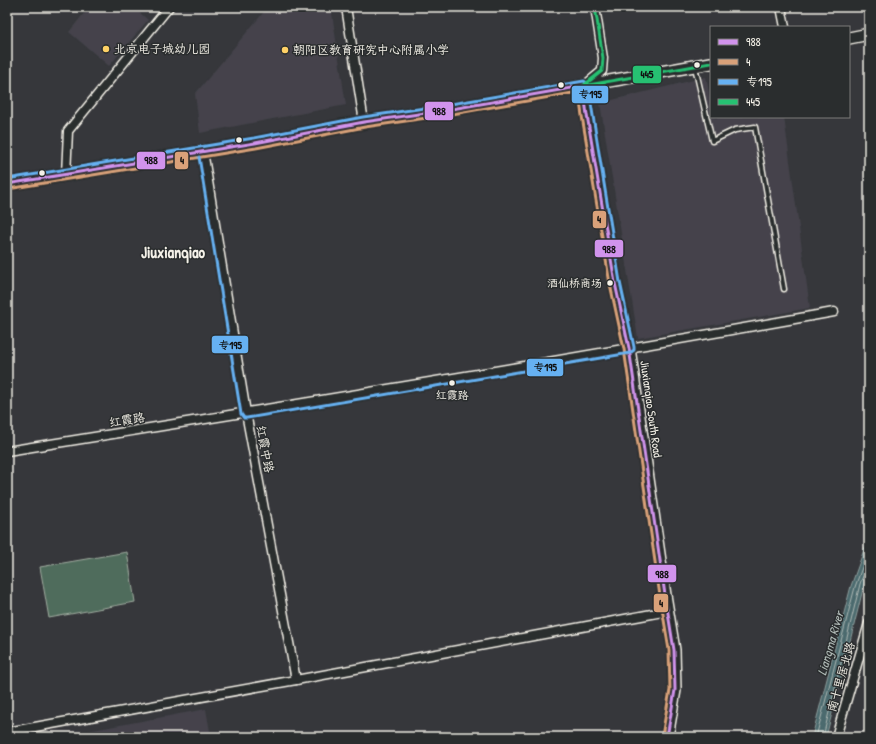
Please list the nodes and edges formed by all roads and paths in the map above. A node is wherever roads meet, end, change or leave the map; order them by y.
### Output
1 (169, 7) edge
2 (346, 7) edge
3 (595, 7) edge
4 (781, 7) edge
5 (785, 26) edge
6 (869, 34) edge
7 (850, 38) edge
8 (710, 63) edge
9 (694, 66) junction
10 (583, 86) junction
11 (364, 122) junction
12 (203, 151) junction
13 (66, 175) junction
14 (7, 184) edge
15 (784, 289) dead end
16 (834, 312) dead end
17 (629, 348) junction
18 (246, 413) junction
19 (7, 452) edge
20 (668, 611) junction
21 (869, 623) edge
22 (296, 680) junction
23 (7, 732) edge
24 (667, 737) edge
25 (836, 737) edge

1 - 13 street
2 - 11 street
3 - 10 street
4 - 5 street
6 - 7 street
8 - 9 street
9 - 10 street
9 - 15 lane
10 - 11 street
10 - 17 street, Jiuxianqiao South Road
11 - 12 street
12 - 13 street
12 - 18 street, 红霞中路
13 - 14 street
16 - 17 street, 红霞路
17 - 18 street, 红霞路
17 - 20 street, Jiuxianqiao South Road
18 - 19 street, 红霞路
18 - 22 street, 红霞中路
20 - 22 street
20 - 24 street, Jiuxianqiao South Road
21 - 25 street, 南十里居北路
22 - 23 street

